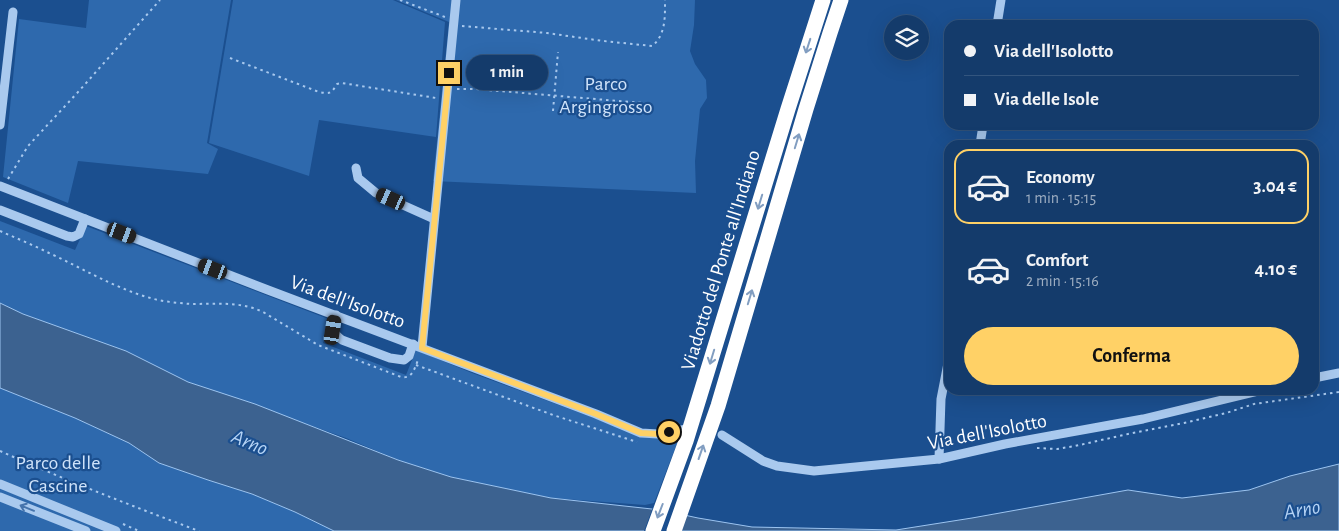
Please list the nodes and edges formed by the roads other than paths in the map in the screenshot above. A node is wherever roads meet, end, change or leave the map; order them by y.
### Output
1 (456, 0) edge
2 (823, 0) edge
3 (841, 0) edge
4 (1000, 0) edge
5 (14, 12) dead end
6 (998, 20) edge
7 (0, 126) edge
8 (356, 168) dead end
9 (2, 187) edge
10 (0, 210) edge
11 (85, 219) junction
12 (434, 219) junction
13 (336, 315) junction
14 (418, 346) junction
15 (1339, 373) edge
16 (1319, 377) edge
17 (944, 384) edge
18 (1242, 395) edge
19 (687, 429) dead end
20 (722, 435) dead end
21 (939, 460) junction
22 (0, 484) edge
23 (0, 497) edge
24 (58, 508) junction
25 (53, 518) junction
26 (86, 531) edge
27 (116, 531) edge
28 (653, 531) edge
29 (674, 531) edge

1 - 12 street
2 -> 28 highway, Viadotto del Ponte all'Indiano, bridge
29 -> 3 highway, Viadotto del Ponte all'Indiano, bridge
4 - 6 street
5 - 7 street
8 - 12 street
9 - 11 street, Via dell'Isolotto
10 - 11 street
11 - 13 street, Via dell'Isolotto
12 - 14 street
13 - 14 street, Via dell'Isolotto
13 - 14 street
14 - 19 street, Via dell'Isolotto
15 - 16 street
17 - 21 street
18 - 21 street, Via dell'Isolotto
20 - 21 street, Via dell'Isolotto
22 - 24 street
25 -> 23 street
24 - 25 street
24 - 27 street
25 - 26 street

